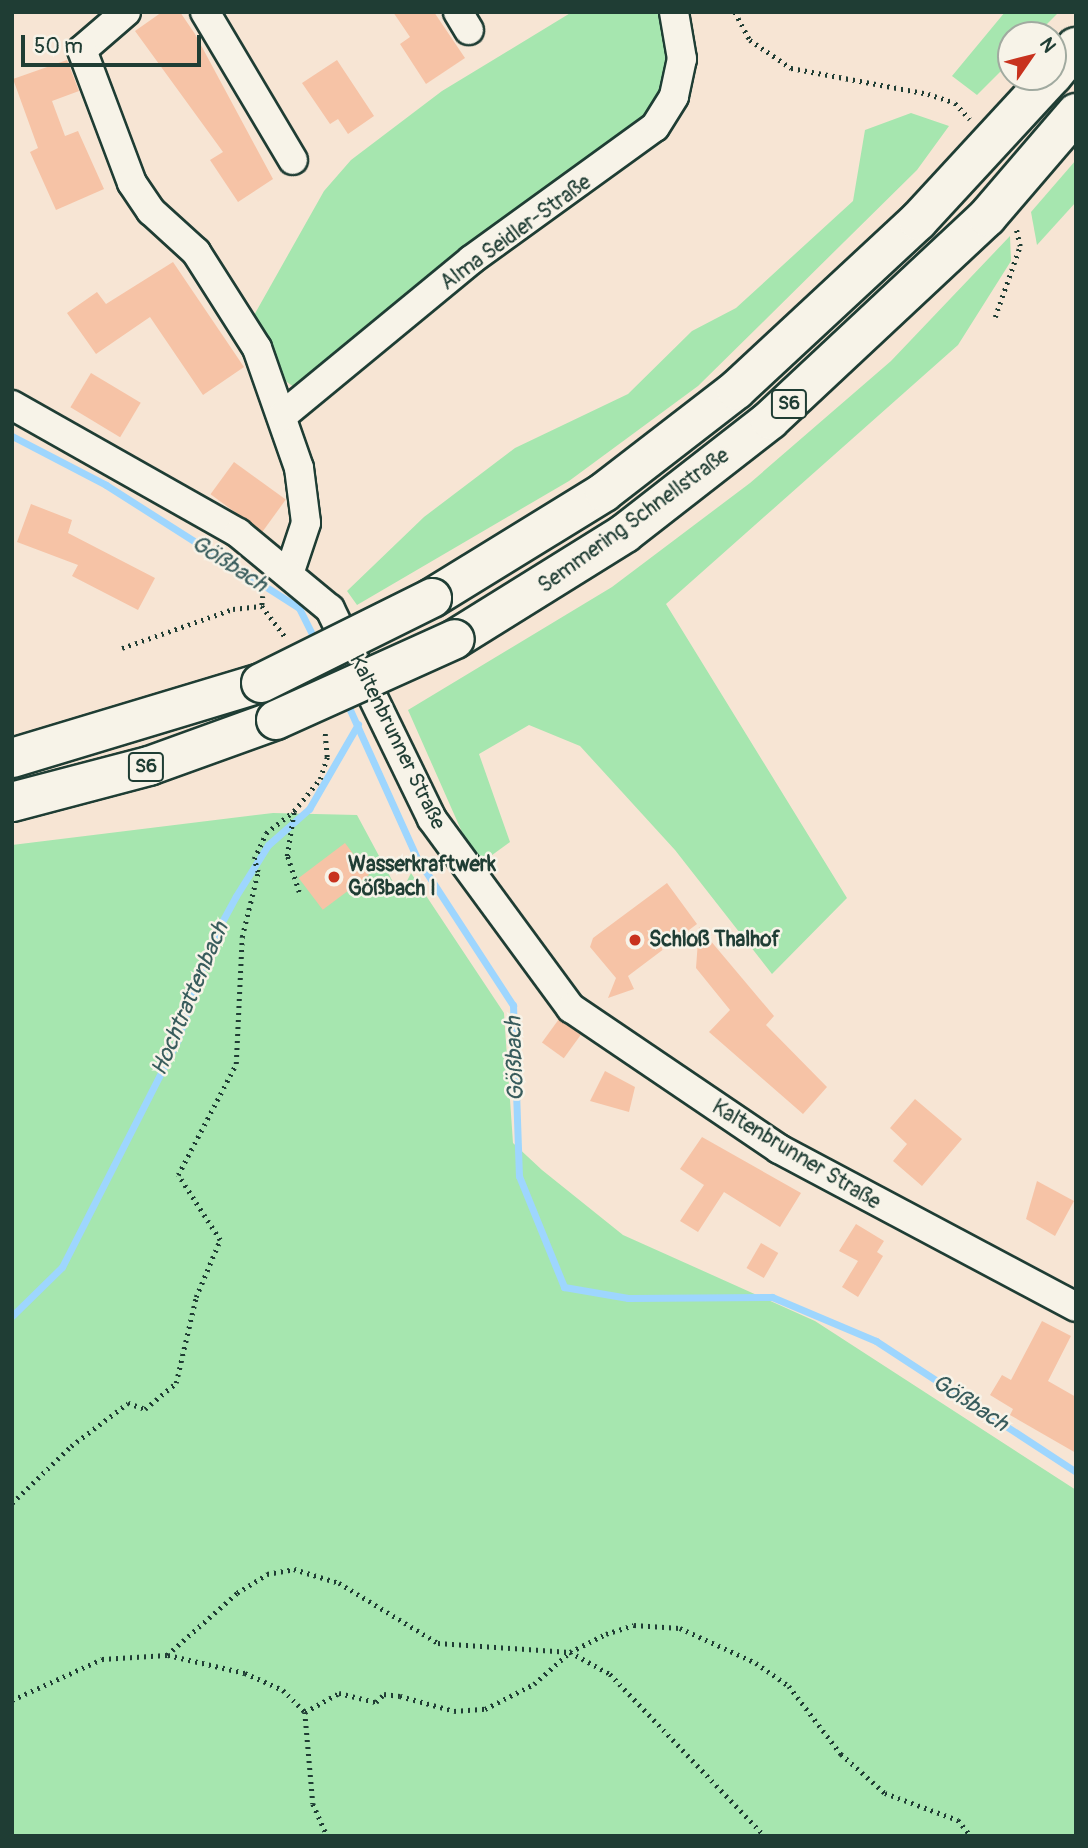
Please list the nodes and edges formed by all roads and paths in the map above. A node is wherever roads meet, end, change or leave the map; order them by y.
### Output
1 (126, 12) edge
2 (205, 12) edge
3 (674, 12) edge
4 (735, 12) edge
5 (1038, 91) edge
6 (1076, 113) edge
7 (970, 119) dead end
8 (293, 160) dead end
9 (1016, 225) dead end
10 (995, 317) dead end
11 (12, 405) edge
12 (282, 416) junction
13 (290, 570) junction
14 (262, 607) dead end
15 (122, 648) dead end
16 (12, 758) edge
17 (12, 802) edge
18 (295, 811) dead end
19 (1076, 1307) edge
20 (12, 1503) edge
21 (570, 1653) junction
22 (167, 1654) junction
23 (12, 1700) edge
24 (305, 1712) junction
25 (327, 1836) edge
26 (765, 1836) edge
27 (971, 1836) edge

1 - 12 street
2 - 8 street
3 - 12 street, Alma Seidler-Straße
4 - 7 path
5 - 16 highway, Semmering Schnellstraße / S6, bridge
6 - 17 highway, Semmering Schnellstraße / S6, bridge
9 - 10 path
11 - 13 street, Kaltenbrunner Straße
12 - 13 street
13 - 19 street, Kaltenbrunner Straße
14 - 15 path
18 - 20 path
21 - 22 path
21 - 24 path
21 - 26 path
21 - 27 path
22 - 23 path
22 - 24 path
24 - 25 path

